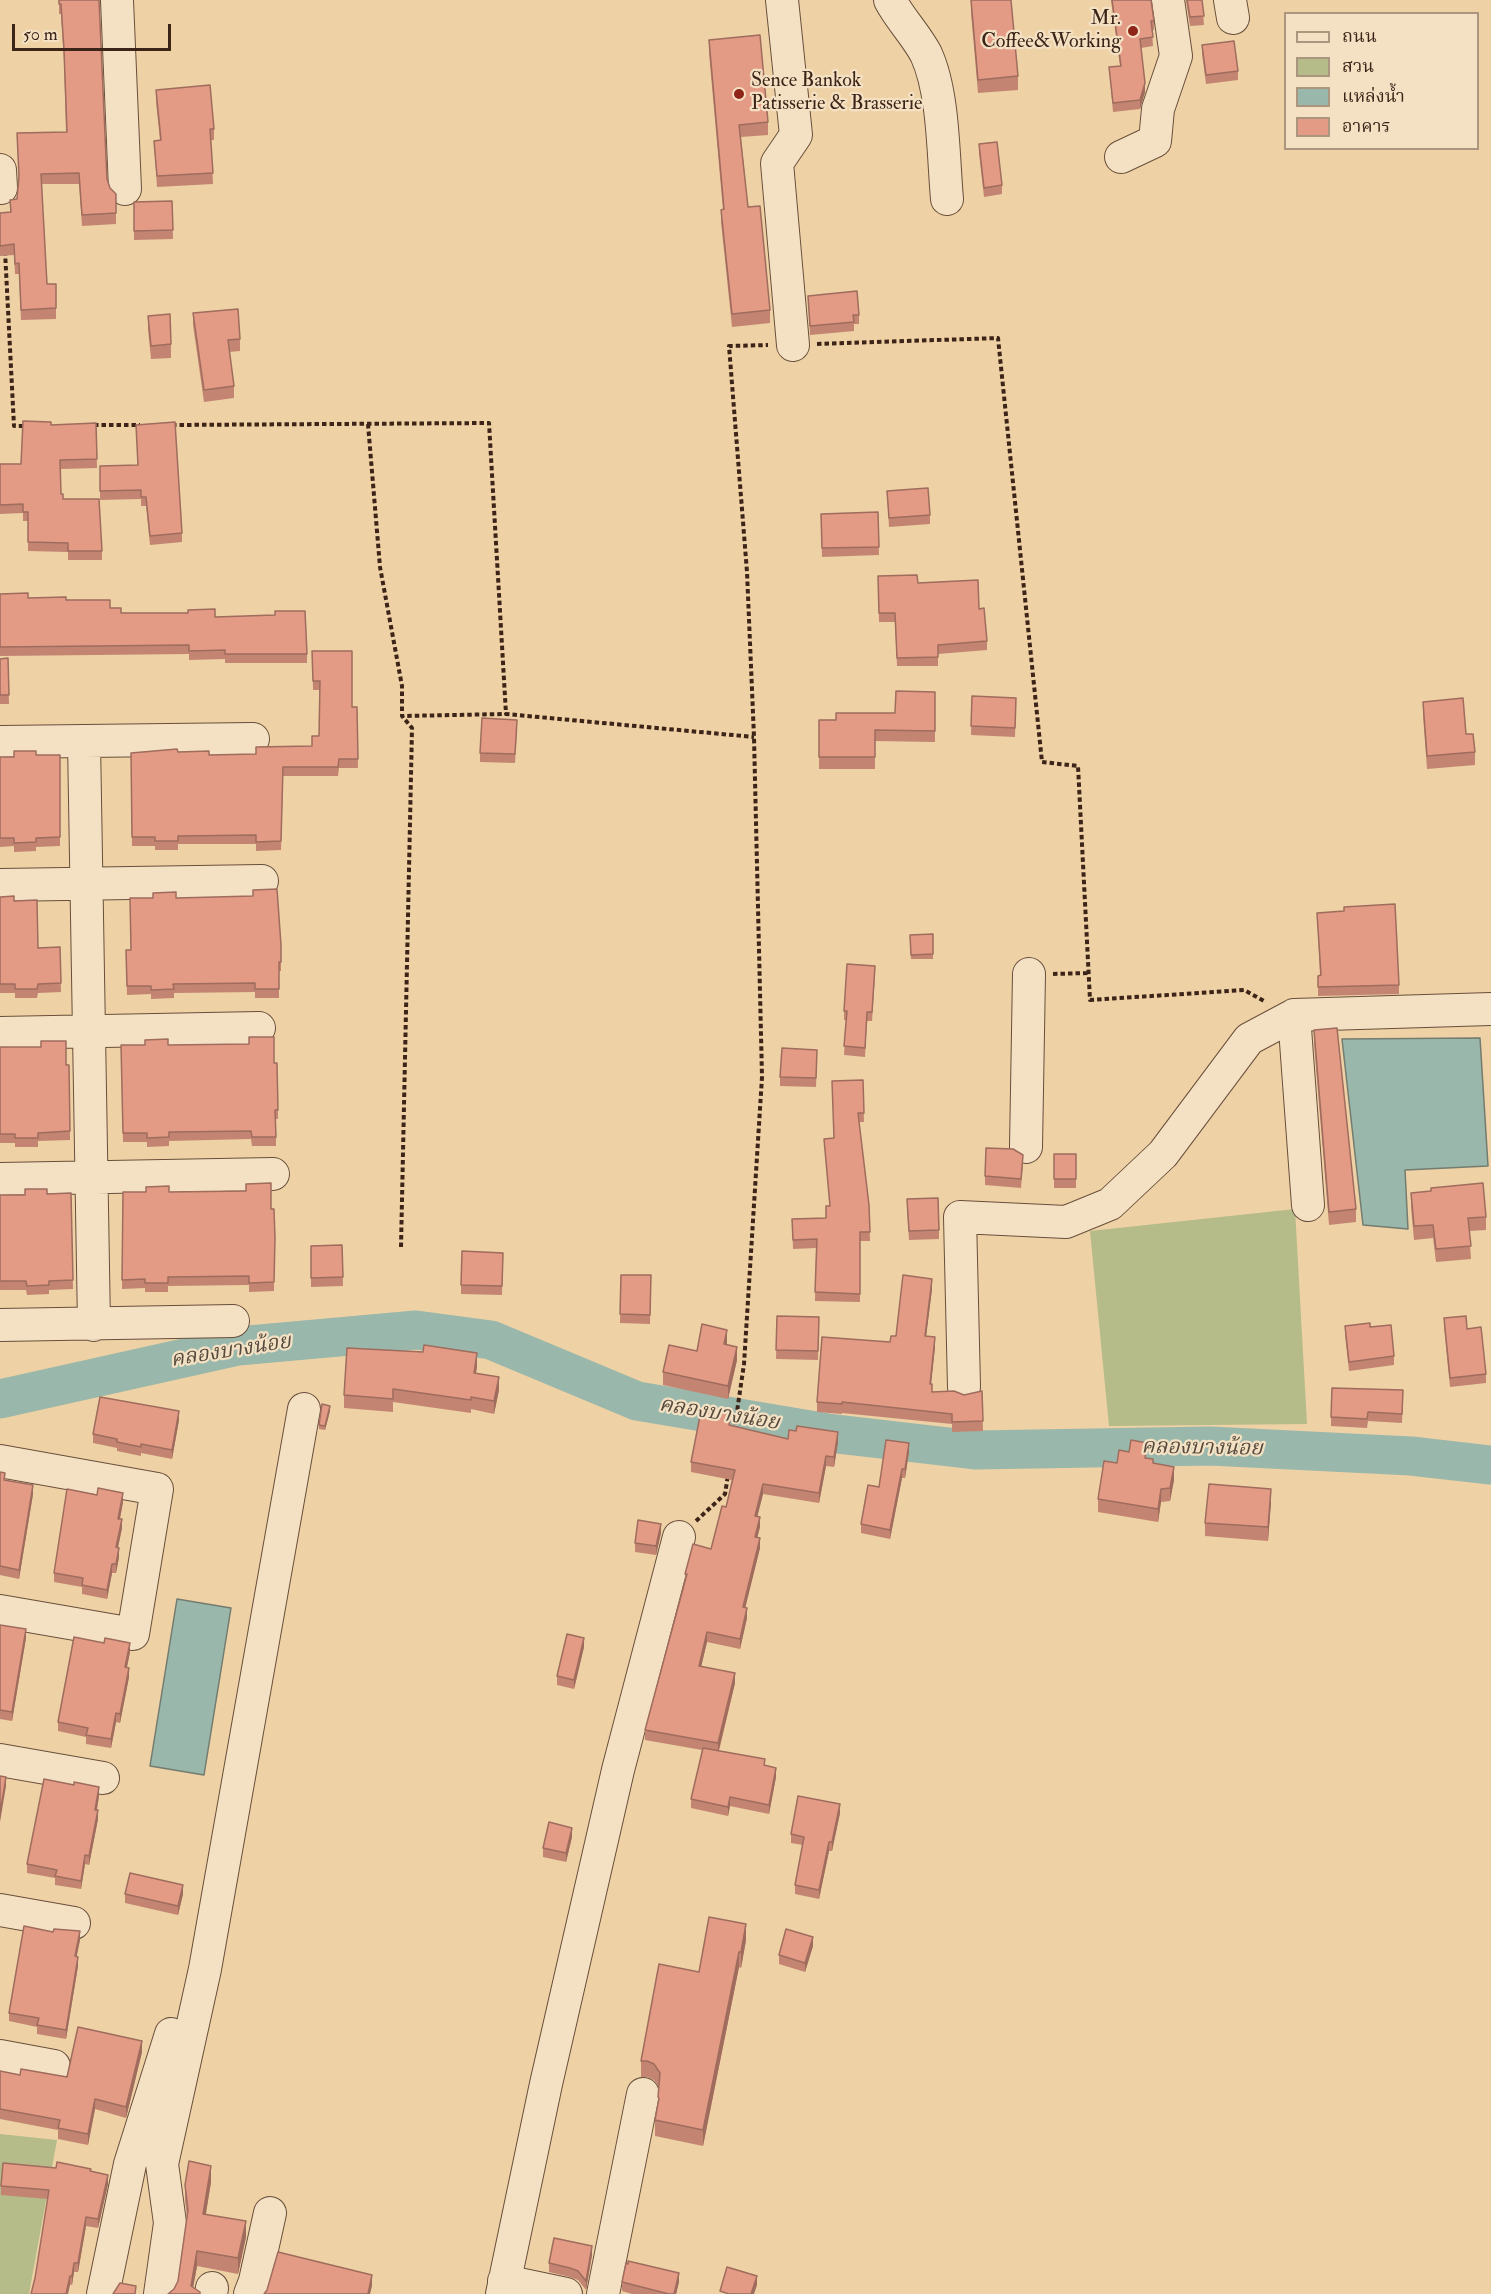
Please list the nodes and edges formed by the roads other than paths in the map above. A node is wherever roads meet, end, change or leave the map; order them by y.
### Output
1 (117, 0) edge
2 (782, 0) edge
3 (890, 0) edge
4 (1168, 0) edge
5 (1121, 157) dead end
6 (125, 189) dead end
7 (947, 199) dead end
8 (794, 345) road end
9 (253, 739) dead end
10 (84, 741) junction
11 (0, 742) edge
12 (262, 881) dead end
13 (86, 884) junction
14 (0, 885) edge
15 (1029, 974) road end
16 (1491, 1009) edge
17 (1294, 1015) junction
18 (259, 1028) dead end
19 (88, 1031) junction
20 (0, 1032) edge
21 (1026, 1147) dead end
22 (273, 1174) dead end
23 (91, 1177) junction
24 (0, 1179) edge
25 (1308, 1205) dead end
26 (233, 1321) dead end
27 (0, 1325) edge
28 (94, 1325) junction
29 (964, 1387) dead end
30 (304, 1409) dead end
31 (0, 1461) edge
32 (679, 1537) road end
33 (0, 1611) edge
34 (0, 1760) edge
35 (103, 1778) dead end
36 (206, 1876) dead end
37 (0, 1910) edge
38 (74, 1923) dead end
39 (0, 2056) edge
40 (54, 2066) dead end
41 (643, 2094) dead end
42 (270, 2213) dead end
43 (503, 2287) edge
44 (90, 2290) edge
45 (160, 2294) edge
46 (250, 2294) edge
47 (566, 2294) edge
48 (603, 2294) edge

1 - 6 street
2 - 8 street
3 - 7 street
4 - 5 street
9 - 10 street
10 - 11 street
10 - 13 street
12 - 13 street
13 - 14 street
13 - 19 street
15 - 21 street
16 - 17 street
17 - 25 street
17 - 29 street
18 - 19 street
19 - 20 street
19 - 23 street
22 - 23 street
23 - 24 street
23 - 28 street
26 - 28 street
27 - 28 street
30 - 45 street
31 - 33 street
32 - 43 street
34 - 35 street
36 - 44 street
37 - 38 street
39 - 40 street
41 - 48 street
42 - 46 street
43 - 47 street

